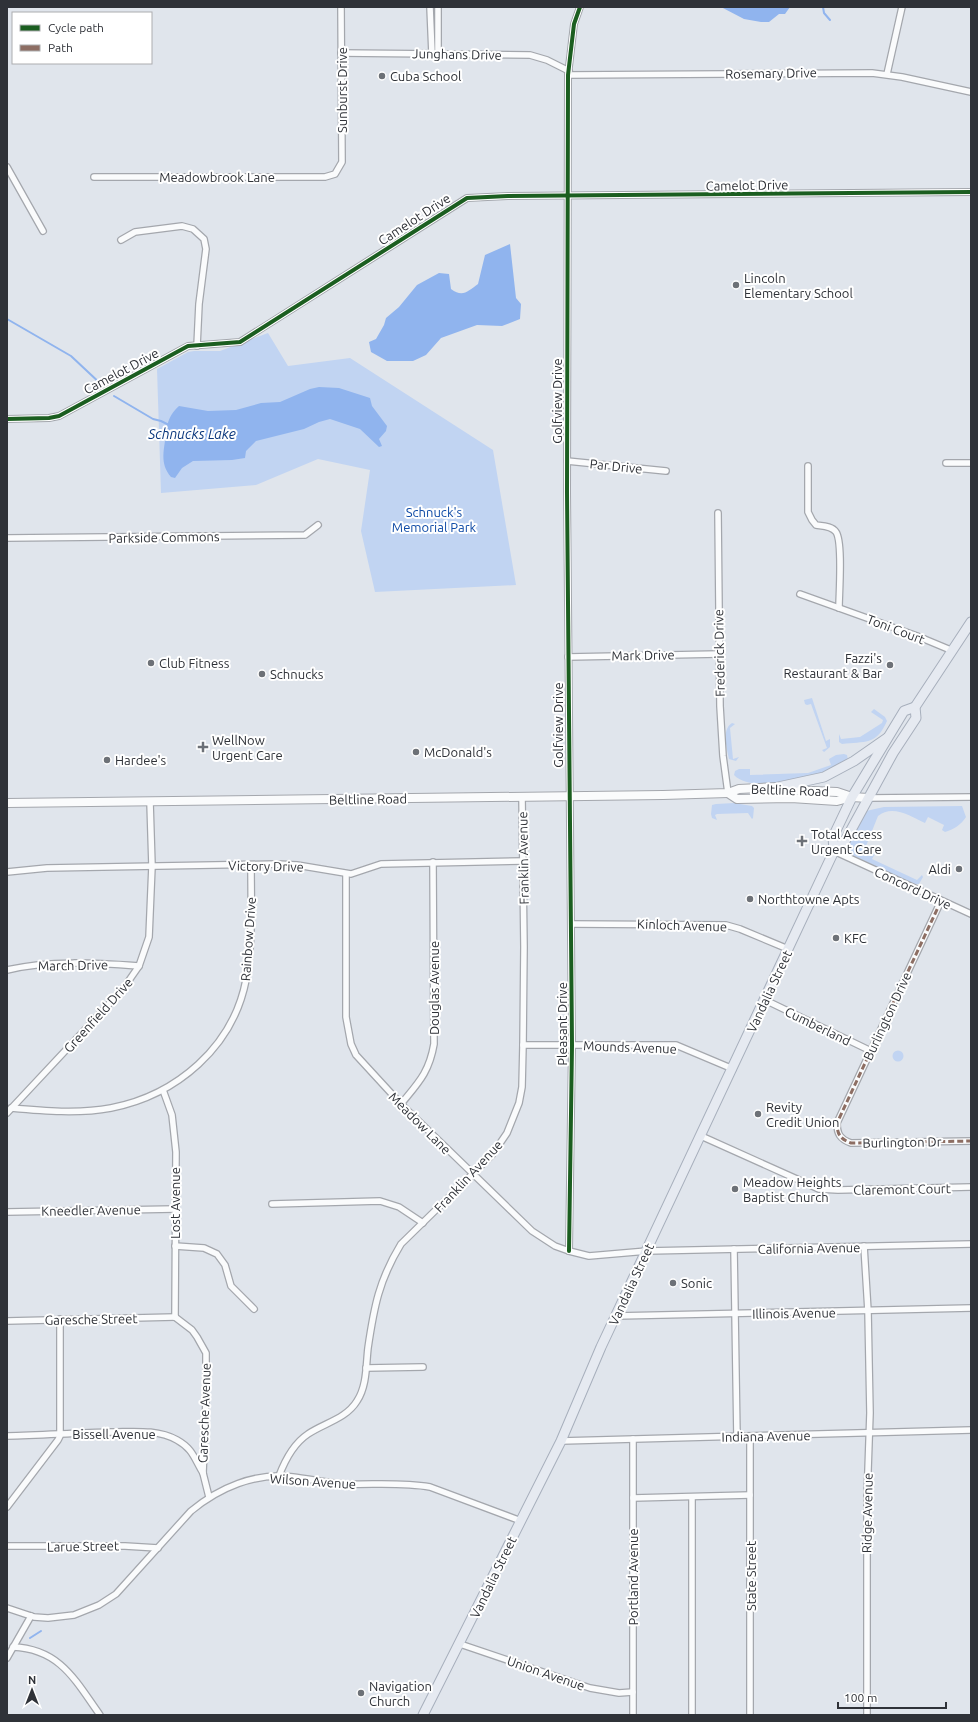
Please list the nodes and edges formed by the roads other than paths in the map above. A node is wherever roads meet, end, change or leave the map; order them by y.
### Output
1 (341, 7) edge
2 (430, 7) edge
3 (438, 7) edge
4 (580, 7) edge
5 (902, 7) edge
6 (341, 53) junction
7 (432, 54) junction
8 (438, 54) junction
9 (568, 73) junction
10 (887, 74) junction
11 (971, 92) edge
12 (7, 167) edge
13 (337, 171) joint
14 (94, 177) dead end
15 (971, 192) edge
16 (567, 196) junction
17 (43, 231) dead end
18 (121, 240) dead end
19 (197, 346) junction
20 (7, 419) edge
21 (567, 461) junction
22 (946, 463) dead end
23 (971, 463) edge
24 (808, 466) dead end
25 (666, 471) dead end
26 (718, 513) dead end
27 (318, 525) dead end
28 (7, 538) edge
29 (800, 594) dead end
30 (839, 608) junction
31 (971, 622) edge
32 (968, 632) edge
33 (953, 651) junction
34 (718, 654) junction
35 (568, 657) junction
36 (915, 707) junction
37 (889, 736) junction
38 (778, 787) junction
39 (728, 793) junction
40 (569, 796) junction
41 (522, 797) junction
42 (852, 797) junction
43 (971, 797) edge
44 (868, 798) junction
45 (150, 802) junction
46 (7, 803) edge
47 (834, 851) junction
48 (523, 861) junction
49 (433, 862) junction
50 (251, 865) junction
51 (152, 866) junction
52 (7, 872) edge
53 (346, 874) junction
54 (941, 901) junction
55 (971, 914) edge
56 (571, 924) junction
57 (788, 949) junction
58 (139, 966) junction
59 (7, 970) edge
60 (765, 1000) junction
61 (524, 1045) junction
62 (572, 1046) junction
63 (871, 1051) junction
64 (733, 1069) junction
65 (163, 1090) junction
66 (401, 1104) junction
67 (9, 1110) edge
68 (837, 1132) joint
69 (701, 1136) junction
70 (971, 1141) edge
71 (472, 1174) junction
72 (971, 1187) edge
73 (272, 1204) dead end
74 (175, 1208) junction
75 (7, 1212) edge
76 (423, 1223) junction
77 (971, 1244) edge
78 (175, 1246) junction
79 (864, 1246) junction
80 (734, 1249) junction
81 (570, 1251) junction
82 (647, 1251) junction
83 (971, 1308) edge
84 (254, 1309) dead end
85 (868, 1311) junction
86 (735, 1314) junction
87 (616, 1316) junction
88 (175, 1317) junction
89 (60, 1319) junction
90 (7, 1321) edge
91 (423, 1367) dead end
92 (366, 1368) junction
93 (971, 1430) edge
94 (869, 1433) junction
95 (60, 1434) junction
96 (7, 1436) edge
97 (750, 1436) junction
98 (737, 1437) junction
99 (633, 1439) junction
100 (561, 1441) junction
101 (203, 1473) junction
102 (278, 1476) junction
103 (750, 1495) junction
104 (692, 1496) junction
105 (209, 1497) junction
106 (633, 1498) junction
107 (7, 1507) edge
108 (521, 1521) junction
109 (7, 1546) edge
110 (158, 1548) junction
111 (7, 1608) edge
112 (31, 1616) junction
113 (460, 1644) junction
114 (13, 1647) junction
115 (7, 1658) edge
116 (633, 1692) junction
117 (100, 1715) edge
118 (423, 1715) edge
119 (633, 1715) edge
120 (692, 1715) edge
121 (750, 1715) edge
122 (867, 1715) edge

1 - 6 street, Sunburst Drive
2 - 7 street
3 - 8 street
4 - 9 street, Golfview Drive
5 - 10 street
6 - 7 street, Junghans Drive
6 - 13 street, Sunburst Drive
7 - 8 street, Junghans Drive
8 - 9 street, Junghans Drive
9 - 10 street, Rosemary Drive
9 - 16 street, Golfview Drive
10 - 11 street, Rosemary Drive
12 - 17 street
13 - 14 street, Meadowbrook Lane
15 - 16 street, Camelot Drive
16 - 19 street, Camelot Drive
16 - 21 street, Golfview Drive
18 - 19 street
19 - 20 street, Camelot Drive
21 - 25 street, Par Drive
21 - 35 street, Golfview Drive
22 - 23 street
24 - 30 street
26 - 34 street, Frederick Drive
27 - 28 street, Parkside Commons
29 - 30 street, Toni Court
30 - 33 street, Toni Court
31 - 32 main road, Vandalia Street
32 - 33 main road, Vandalia Street
33 - 36 main road, Vandalia Street
34 - 35 street, Mark Drive
34 - 39 street, Frederick Drive
35 - 40 street, Golfview Drive
36 - 37 main road, Vandalia Street
36 - 44 main road, Vandalia Street
37 - 38 main road
37 - 42 main road, Vandalia Street
38 - 39 main road, Beltline Road
38 - 42 main road, Beltline Road
39 - 40 main road, Beltline Road
39 - 42 main road, Beltline Road
40 - 41 main road, Beltline Road
40 - 56 street, Pleasant Drive
41 - 45 main road, Beltline Road
41 - 48 street, Franklin Avenue
42 - 44 main road, Beltline Road
42 - 47 main road, Vandalia Street
43 - 44 street
44 - 47 main road, Vandalia Street
45 - 46 main road, Beltline Road
45 - 51 street, Greenfield Drive
47 - 54 street, Concord Drive
47 - 57 main road, Vandalia Street
48 - 49 street, Victory Drive
48 - 61 street, Franklin Avenue
49 - 53 street, Victory Drive
49 - 66 street, Douglas Avenue
50 - 51 street, Victory Drive
50 - 53 street, Victory Drive
50 - 65 street, Rainbow Drive
51 - 52 street, Victory Drive
51 - 58 street, Greenfield Drive
53 - 66 street, Meadow Lane
54 - 55 street, Concord Drive
54 - 63 street, Burlington Drive
56 - 57 street, Kinloch Avenue
56 - 62 street, Pleasant Drive
57 - 60 main road, Vandalia Street
58 - 59 street, March Drive
58 - 67 street, Greenfield Drive
60 - 63 street, Cumberland
60 - 64 main road, Vandalia Street
61 - 62 street, Mounds Avenue
61 - 71 street, Franklin Avenue
62 - 64 street, Mounds Avenue
62 - 81 street, Pleasant Drive
63 - 68 street, Burlington Drive
64 - 69 main road, Vandalia Street
65 - 67 street, Rainbow Drive
65 - 74 street, Lost Avenue
66 - 71 street, Meadow Lane
68 - 70 street, Burlington Dr
69 - 72 street, Claremont Court
69 - 82 main road, Vandalia Street
71 - 76 street, Franklin Avenue
71 - 81 street, Meadow Lane
73 - 76 street
74 - 75 street, Kneedler Avenue
74 - 78 street, Lost Avenue
76 - 92 street, Franklin Avenue
77 - 79 street, California Avenue
78 - 84 street
78 - 88 street, Lost Avenue
79 - 80 street, California Avenue
79 - 85 street, Ridge Avenue
80 - 82 street, California Avenue
80 - 86 street
81 - 82 street, Meadow Lane
82 - 87 main road, Vandalia Street
83 - 85 street, Illinois Avenue
85 - 86 street, Illinois Avenue
85 - 94 street, Ridge Avenue
86 - 87 street, Illinois Avenue
86 - 98 street
87 - 100 main road, Vandalia Street
88 - 89 street, Garesche Street
88 - 101 street, Garesche Avenue
89 - 90 street, Garesche Street
89 - 95 street
91 - 92 street
92 - 102 street, Franklin Avenue
93 - 94 street, Indiana Avenue
94 - 97 street, Indiana Avenue
94 - 122 street, Ridge Avenue
95 - 96 street, Bissell Avenue
95 - 101 street, Bissell Avenue
95 - 107 street
97 - 98 street, Indiana Avenue
97 - 103 street, State Street
98 - 99 street, Indiana Avenue
99 - 100 street, Indiana Avenue
99 - 106 street, Portland Avenue
100 - 108 main road, Vandalia Street
101 - 105 street, Garesche Avenue
102 - 105 street, Wilson Avenue
102 - 108 street, Wilson Avenue
103 - 104 street
103 - 121 street, State Street
104 - 106 street
104 - 120 street
105 - 110 street, Wilson Avenue
106 - 116 street, Portland Avenue
108 - 113 main road, Vandalia Street
109 - 110 street, Larue Street
110 - 112 street, Wilson Avenue
111 - 112 street, Wilson Avenue
112 - 114 street
113 - 116 street, Union Avenue
113 - 118 main road, Vandalia Street
114 - 115 street
114 - 117 street
116 - 119 street, Portland Avenue

